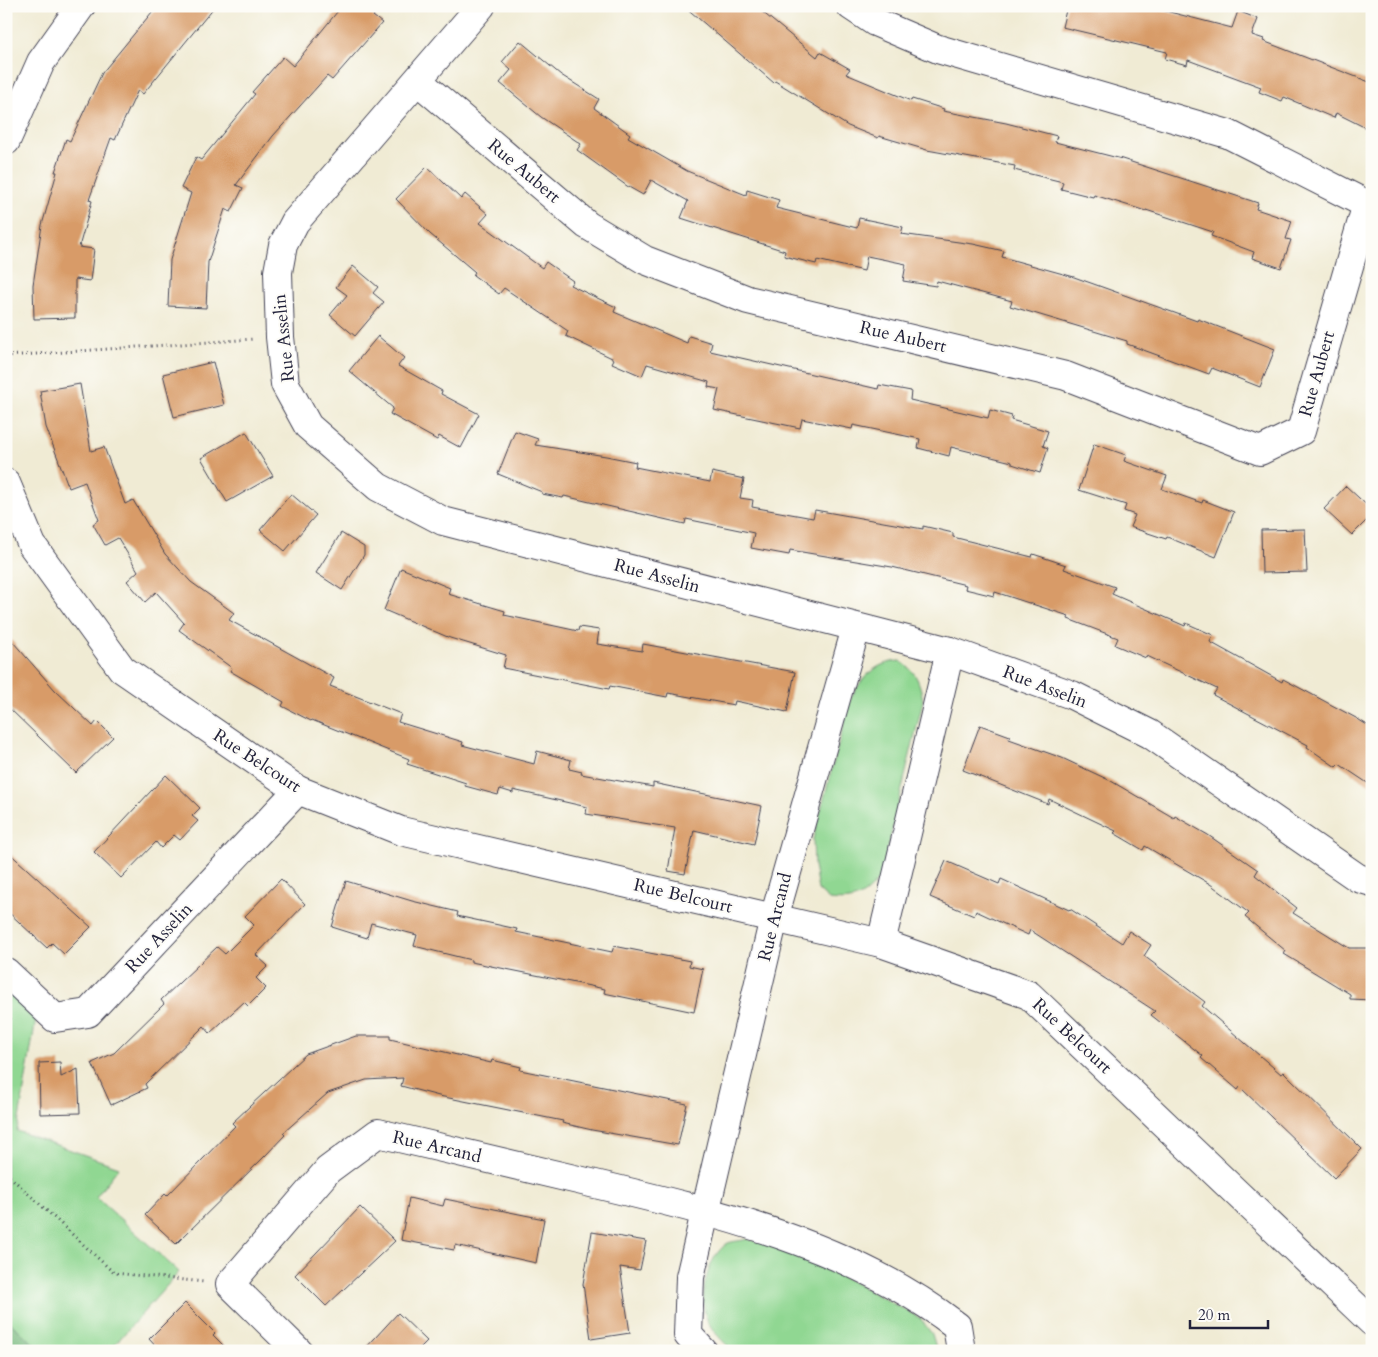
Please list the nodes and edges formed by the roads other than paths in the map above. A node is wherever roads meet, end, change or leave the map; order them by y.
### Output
1 (81, 6) edge
2 (481, 6) edge
3 (851, 6) edge
4 (418, 81) junction
5 (6, 141) edge
6 (1369, 205) edge
7 (6, 483) edge
8 (856, 628) junction
9 (950, 651) junction
10 (298, 790) junction
11 (1372, 882) edge
12 (774, 918) junction
13 (881, 943) junction
14 (6, 972) edge
15 (707, 1210) junction
16 (1372, 1322) edge
17 (298, 1351) edge
18 (703, 1351) edge
19 (962, 1351) edge

1 - 5 street
2 - 4 street
3 - 6 street, Rue Aubert
4 - 6 street, Rue Aubert
4 - 8 street, Rue Asselin
7 - 10 street, Rue Belcourt
8 - 9 street, Rue Asselin
8 - 12 street, Rue Arcand
9 - 11 street, Rue Asselin
9 - 13 street
10 - 12 street, Rue Belcourt
10 - 14 street, Rue Asselin
12 - 13 street, Rue Belcourt
12 - 15 street, Rue Arcand
13 - 16 street, Rue Belcourt
15 - 17 street, Rue Arcand
15 - 18 street, Rue Arcand
15 - 19 street, Rue Arcand

